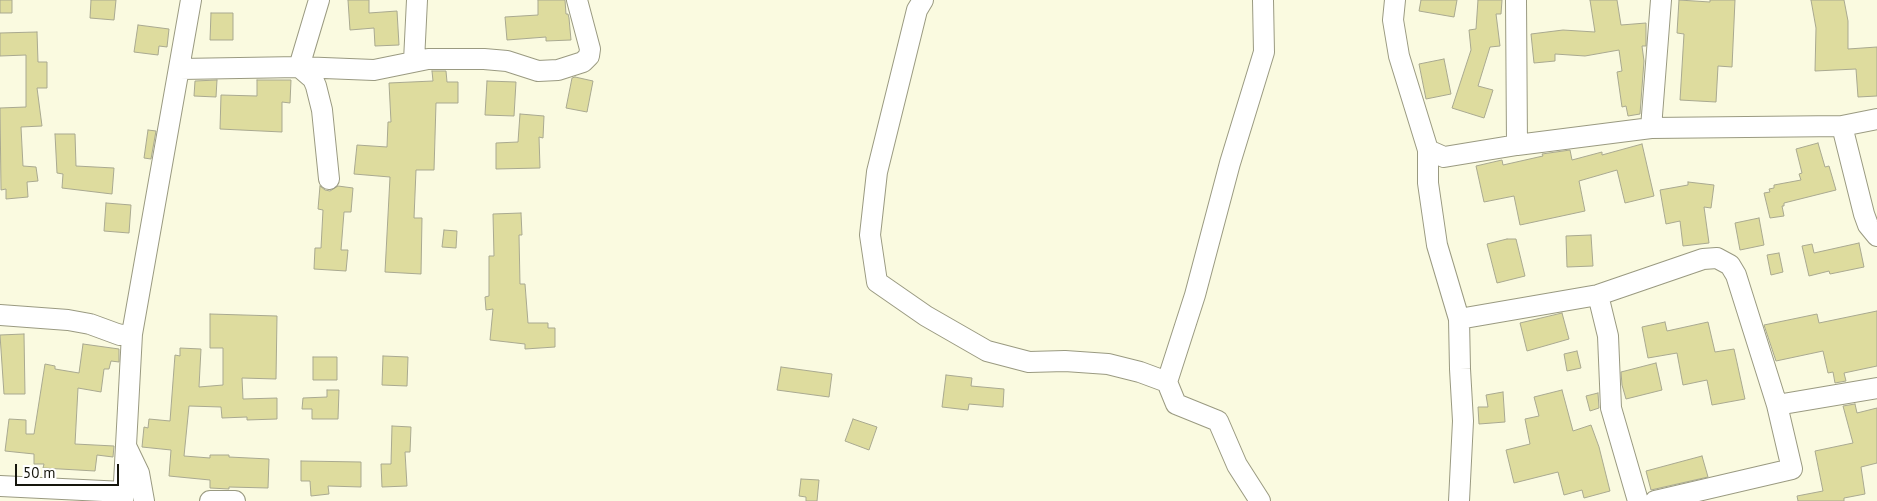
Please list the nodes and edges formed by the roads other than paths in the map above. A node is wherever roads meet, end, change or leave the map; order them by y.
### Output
1 (191, 0) edge
2 (319, 0) edge
3 (417, 0) edge
4 (577, 0) edge
5 (923, 0) edge
6 (1264, 0) edge
7 (1395, 0) edge
8 (1516, 0) edge
9 (1661, 0) edge
10 (414, 61) junction
11 (299, 67) junction
12 (180, 69) junction
13 (1877, 119) edge
14 (1842, 126) junction
15 (1651, 128) junction
16 (1517, 145) junction
17 (1428, 150) junction
18 (329, 179) dead end
19 (1877, 236) edge
20 (1598, 296) junction
21 (0, 315) edge
22 (1459, 319) junction
23 (132, 334) junction
24 (1167, 382) junction
25 (1877, 388) edge
26 (1777, 405) junction
27 (126, 446) junction
28 (0, 486) edge
29 (123, 496) edge
30 (144, 501) edge
31 (210, 501) edge
32 (235, 501) edge
33 (1260, 501) edge
34 (1459, 501) edge
35 (1638, 501) edge
36 (1655, 501) edge

1 - 12 street
2 - 11 street
3 - 10 street
4 - 10 street
5 - 24 street
6 - 24 street
7 - 17 street
8 - 16 street
9 - 15 street
10 - 11 street
11 - 12 street
11 - 18 street
12 - 23 street
13 - 14 street
14 - 15 street
14 - 19 street
15 - 16 street
16 - 17 street
17 - 22 street
20 - 22 street
20 - 26 street
20 - 35 street
21 - 23 street
22 - 34 street
23 - 27 street
24 - 33 street
25 - 26 street
26 - 36 street
27 - 29 street
27 - 30 street
28 - 29 street
31 - 32 street

